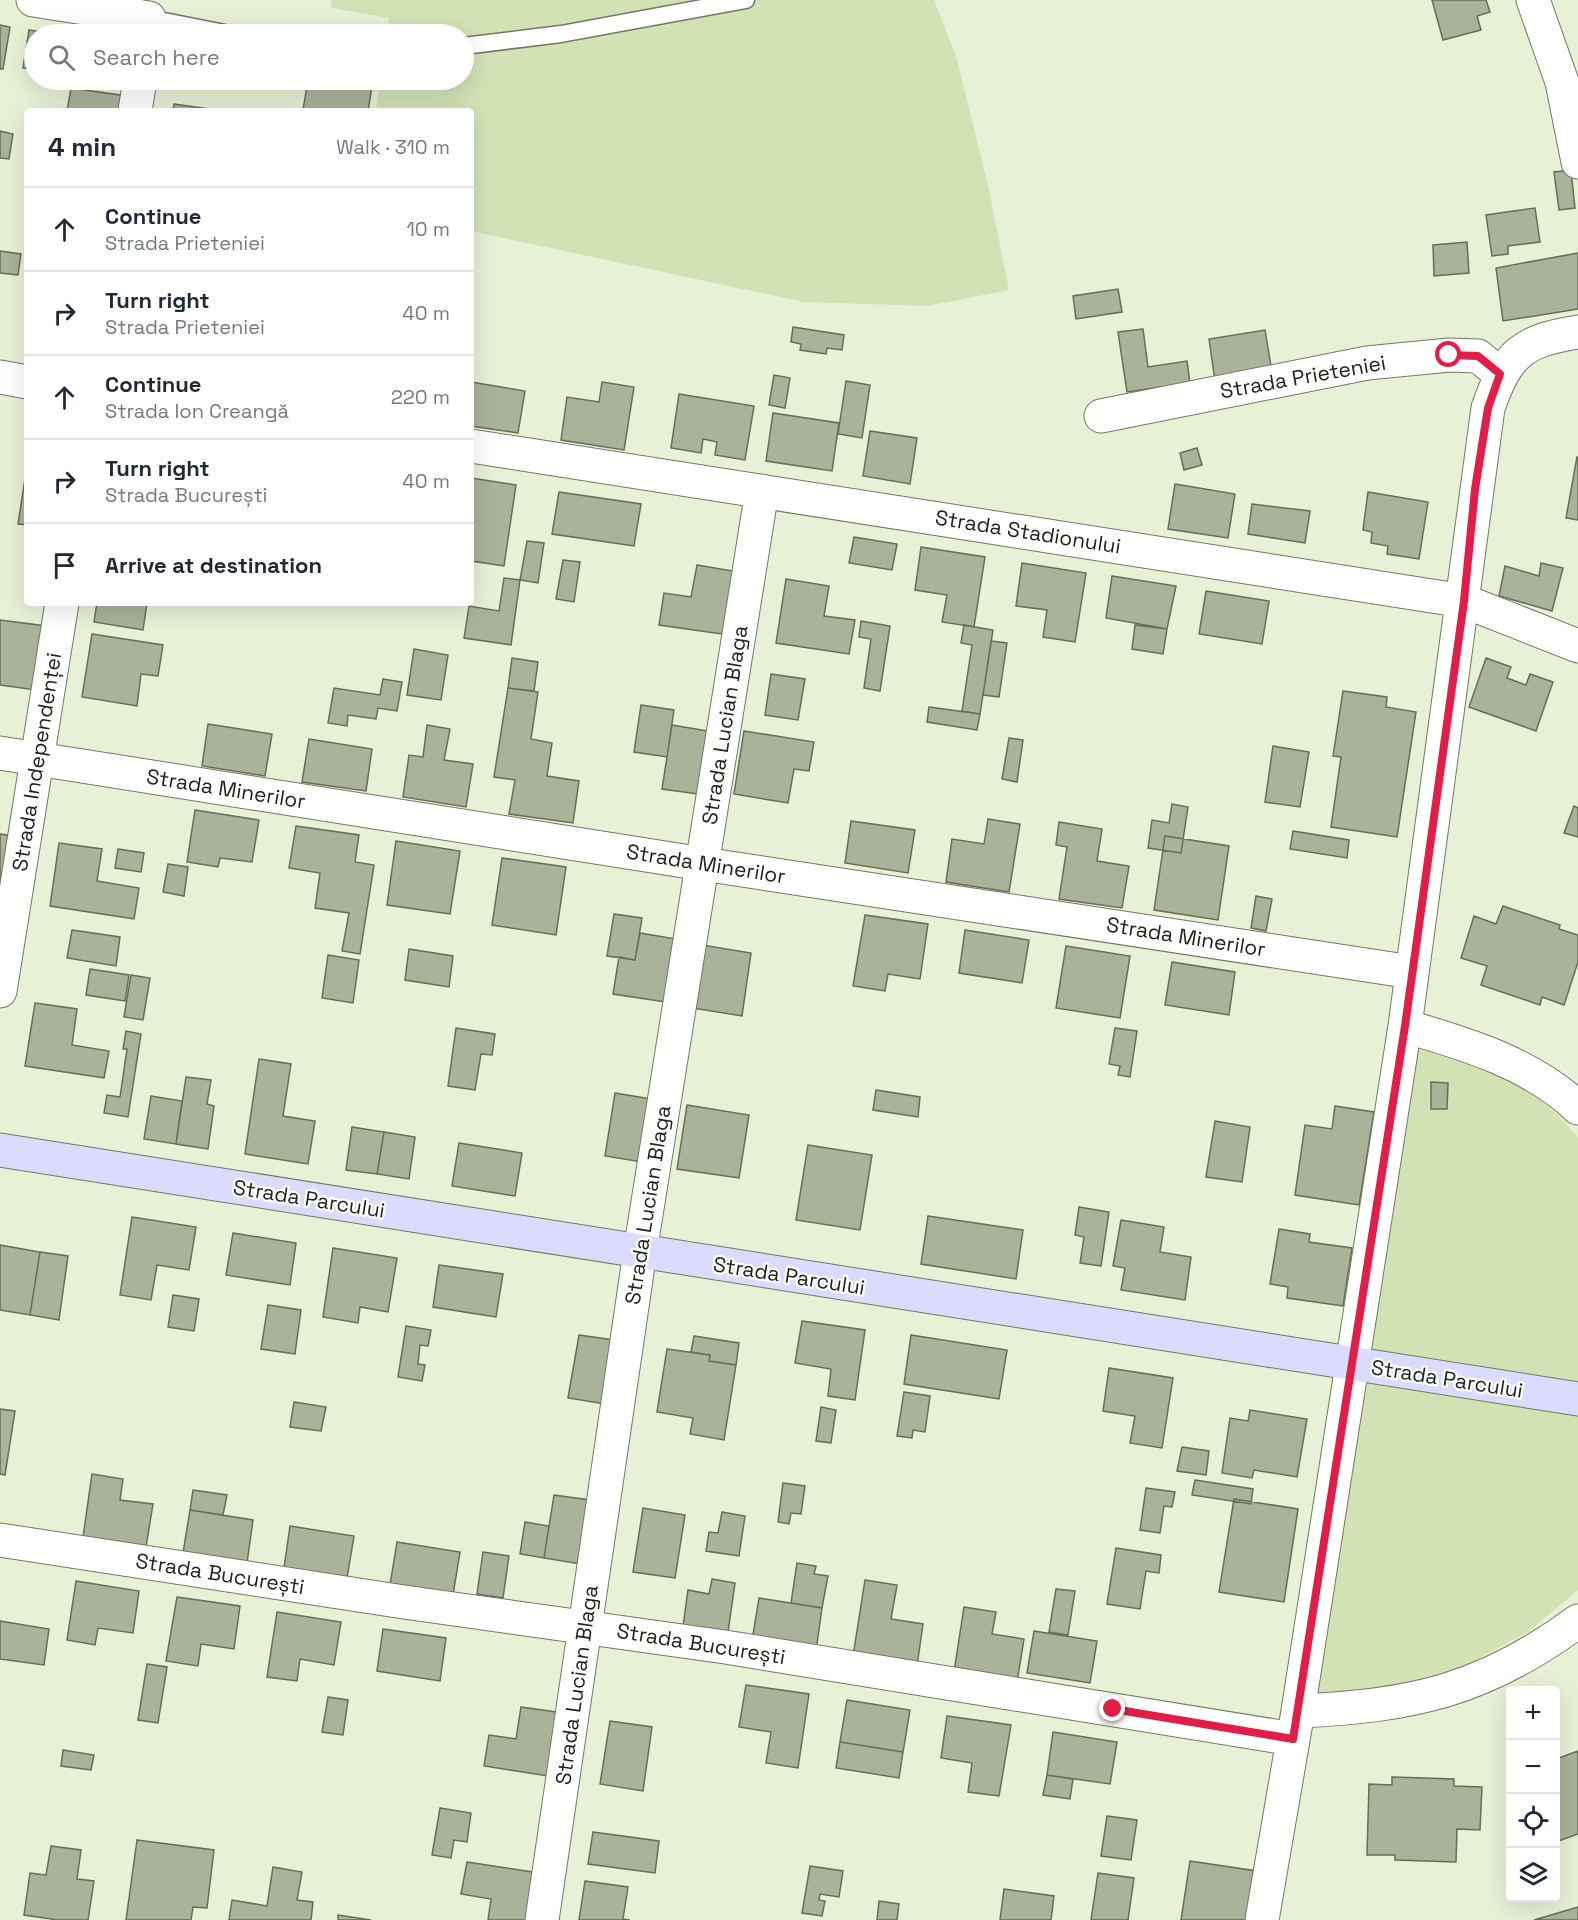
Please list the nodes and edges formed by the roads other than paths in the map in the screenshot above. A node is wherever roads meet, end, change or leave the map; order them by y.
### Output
1 (33, 0) edge
2 (746, 0) edge
3 (1533, 0) edge
4 (149, 18) edge
5 (179, 24) edge
6 (474, 45) edge
7 (138, 90) edge
8 (135, 108) edge
9 (1578, 162) edge
10 (1578, 332) edge
11 (1500, 374) junction
12 (0, 377) edge
13 (24, 381) edge
14 (1101, 416) dead end
15 (474, 446) edge
16 (762, 491) junction
17 (1464, 601) junction
18 (62, 606) edge
19 (1578, 646) edge
20 (0, 753) edge
21 (38, 760) junction
22 (704, 864) junction
23 (1412, 972) junction
24 (0, 991) edge
25 (1405, 1026) junction
26 (1578, 1107) edge
27 (0, 1150) edge
28 (640, 1252) junction
29 (1353, 1364) junction
30 (1578, 1399) edge
31 (0, 1540) edge
32 (1578, 1621) edge
33 (585, 1626) junction
34 (1296, 1725) junction
35 (542, 1920) edge
36 (1262, 1920) edge

1 - 4 street
2 - 6 lane
3 - 9 street
4 - 5 lane
7 - 8 street
10 - 11 street
11 - 14 street, Strada Prieteniei
11 - 17 street
12 - 13 street
15 - 16 street, Strada Stadionului
16 - 17 street, Strada Stadionului
16 - 22 street, Strada Lucian Blaga
17 - 19 street, Strada Stadionului
17 - 23 street
18 - 21 street, Strada Independenței
20 - 21 street, Strada Minerilor
21 - 22 street, Strada Minerilor
21 - 24 street, Strada Independenței
22 - 23 street, Strada Minerilor
22 - 28 street, Strada Lucian Blaga
23 - 25 street
25 - 26 street
25 - 29 street
27 - 28 main road, Strada Parcului
28 - 29 main road, Strada Parcului
28 - 33 street, Strada Lucian Blaga
29 - 30 main road, Strada Parcului
29 - 34 street
31 - 33 street, Strada București
32 - 34 street, Strada București
33 - 34 street, Strada București
33 - 35 street, Strada Lucian Blaga
34 - 36 street

